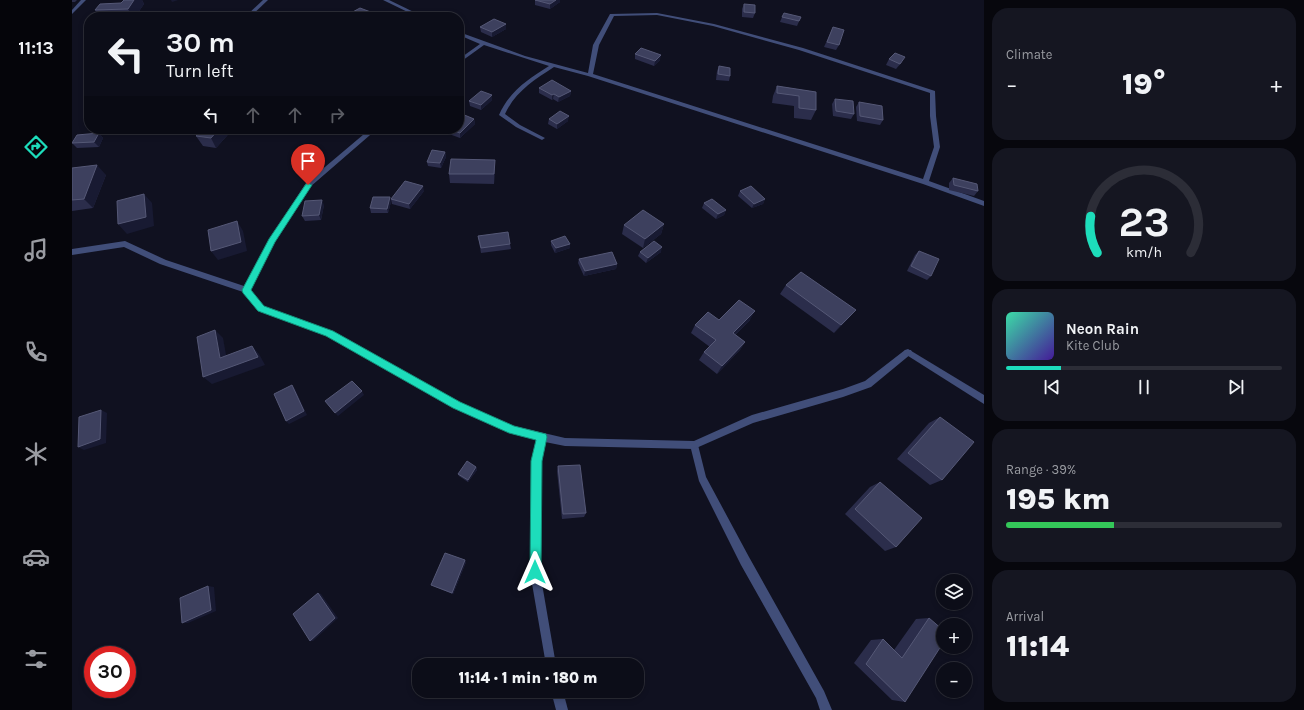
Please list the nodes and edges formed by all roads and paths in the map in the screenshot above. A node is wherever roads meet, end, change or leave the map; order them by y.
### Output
1 (84, 0) edge
2 (266, 0) edge
3 (385, 0) edge
4 (252, 12) edge
5 (411, 12) edge
6 (72, 13) edge
7 (464, 35) edge
8 (483, 44) junction
9 (464, 57) edge
10 (552, 66) junction
11 (590, 75) junction
12 (368, 134) edge
13 (542, 138) dead end
14 (925, 182) junction
15 (984, 204) edge
16 (72, 252) edge
17 (246, 290) junction
18 (984, 400) edge
19 (542, 437) junction
20 (694, 445) junction
21 (550, 658) edge
22 (559, 698) edge
23 (562, 710) edge
24 (826, 710) edge

1 - 6 street
2 - 4 street
3 - 5 street
7 - 8 street
8 - 9 street
8 - 10 street
10 - 11 street
10 - 13 street
11 - 14 street
11 - 14 street
12 - 17 street
14 - 15 street
16 - 17 street
17 - 19 street
18 - 20 street
19 - 20 street
19 - 21 street
20 - 24 street
22 - 23 street

